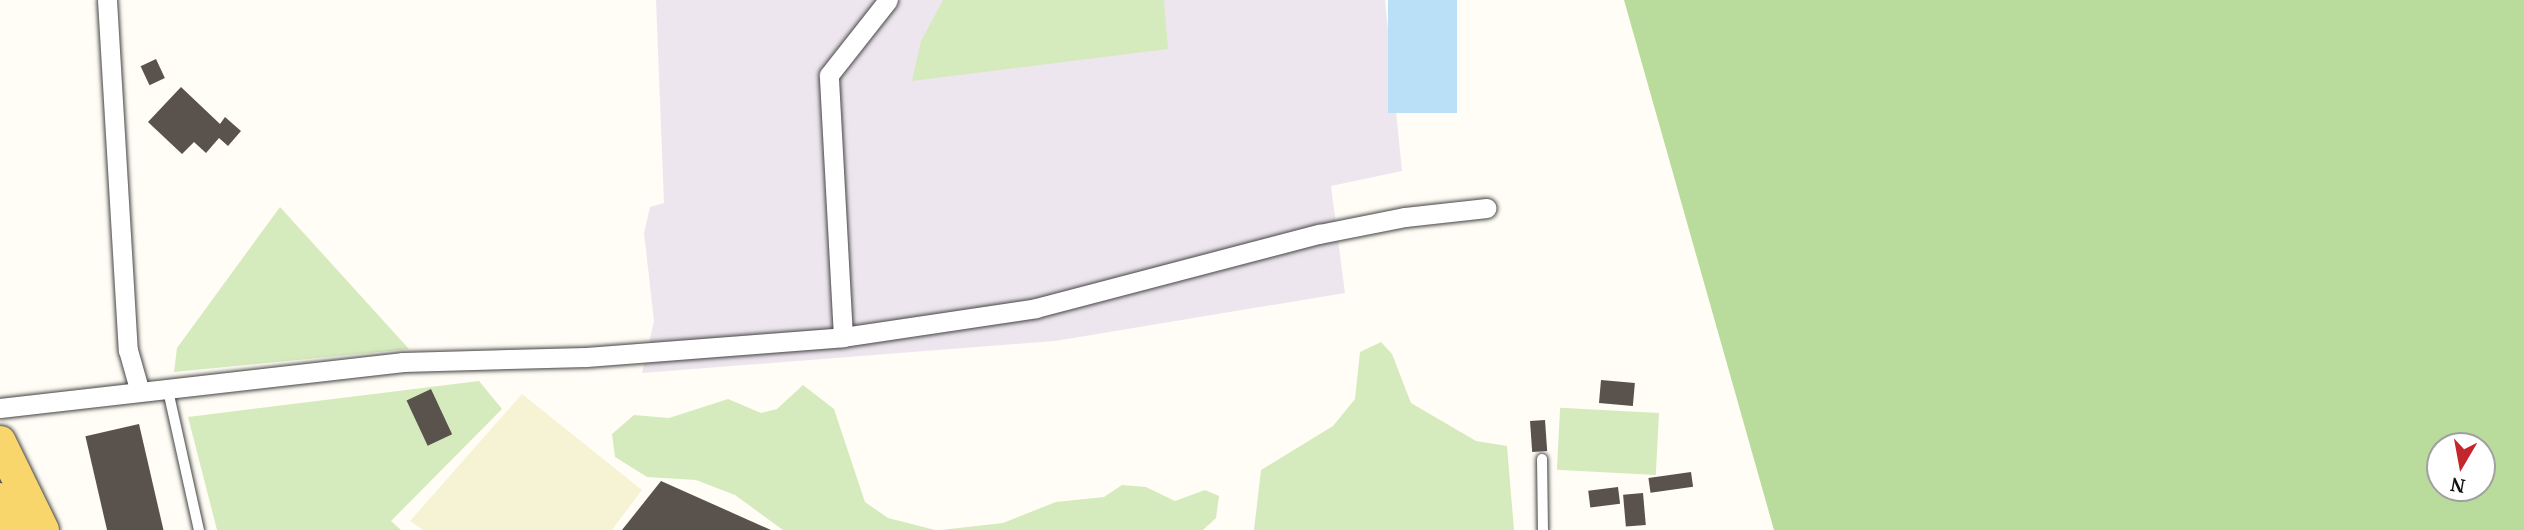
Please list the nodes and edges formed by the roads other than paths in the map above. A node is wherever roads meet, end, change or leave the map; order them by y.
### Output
1 (107, 0) edge
2 (888, 0) edge
3 (1487, 208) dead end
4 (843, 337) junction
5 (166, 386) junction
6 (139, 389) junction
7 (0, 408) edge
8 (0, 442) edge
9 (1542, 459) dead end
10 (0, 499) edge
11 (17, 530) edge
12 (43, 530) edge
13 (199, 530) edge
14 (1543, 530) edge

1 - 6 street
2 - 4 street
3 - 4 street
4 - 5 street
5 - 6 street
5 - 13 lane
6 - 7 street
8 - 12 main road
9 - 14 lane
10 - 11 main road

